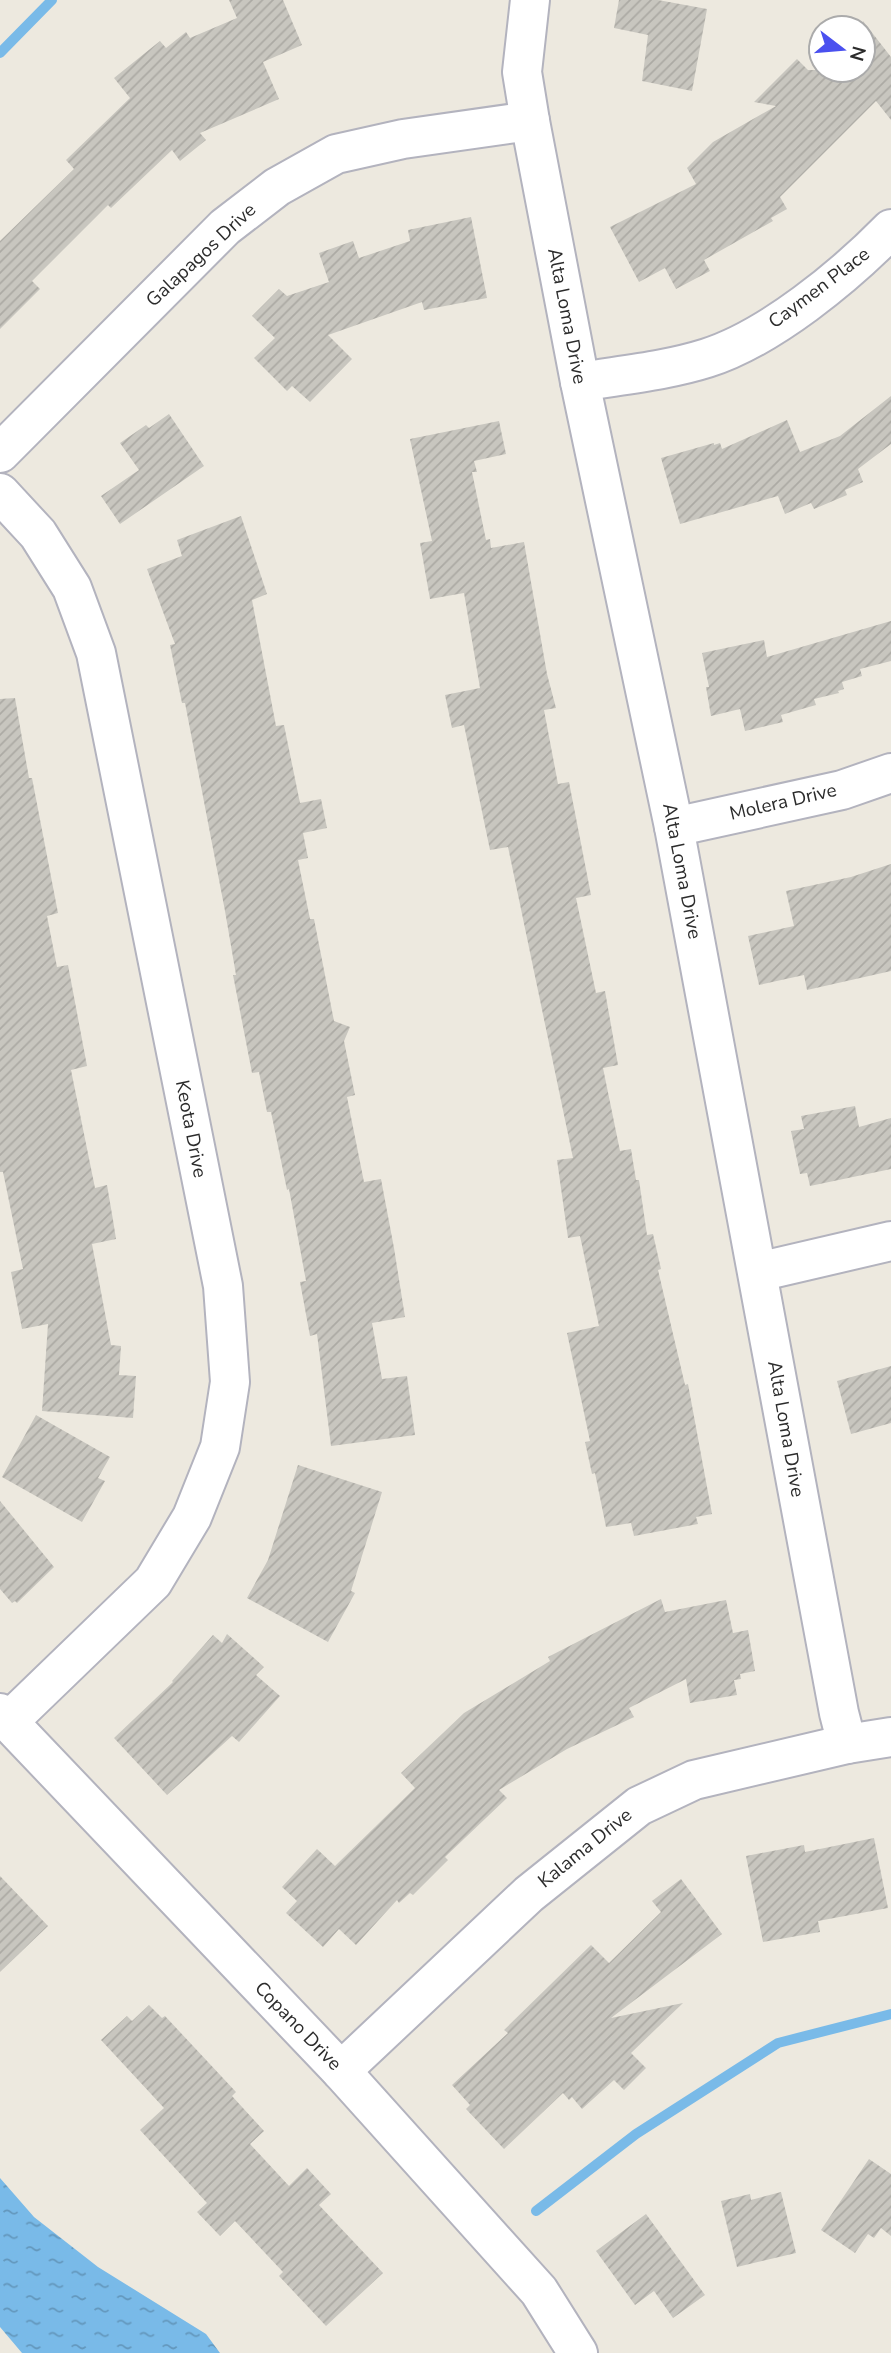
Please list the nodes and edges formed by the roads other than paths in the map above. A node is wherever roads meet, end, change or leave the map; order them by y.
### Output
1 (530, 0) edge
2 (530, 121) junction
3 (891, 229) edge
4 (580, 382) junction
5 (0, 453) edge
6 (0, 494) edge
7 (891, 773) edge
8 (674, 827) junction
9 (891, 1241) edge
10 (758, 1272) junction
11 (4, 1717) edge
12 (891, 1737) edge
13 (847, 1744) junction
14 (341, 2071) junction
15 (578, 2353) edge

1 - 2 street, Alta Loma Drive
2 - 4 street, Alta Loma Drive
2 - 5 street, Galapagos Drive
3 - 4 street, Caymen Place
4 - 8 street, Alta Loma Drive
6 - 11 street, Keota Drive
7 - 8 street, Molera Drive
8 - 10 street, Alta Loma Drive
9 - 10 street
10 - 13 street, Alta Loma Drive
11 - 14 street, Copano Drive
12 - 13 street, Kalama Drive
13 - 14 street, Kalama Drive
14 - 15 street, Copano Drive

